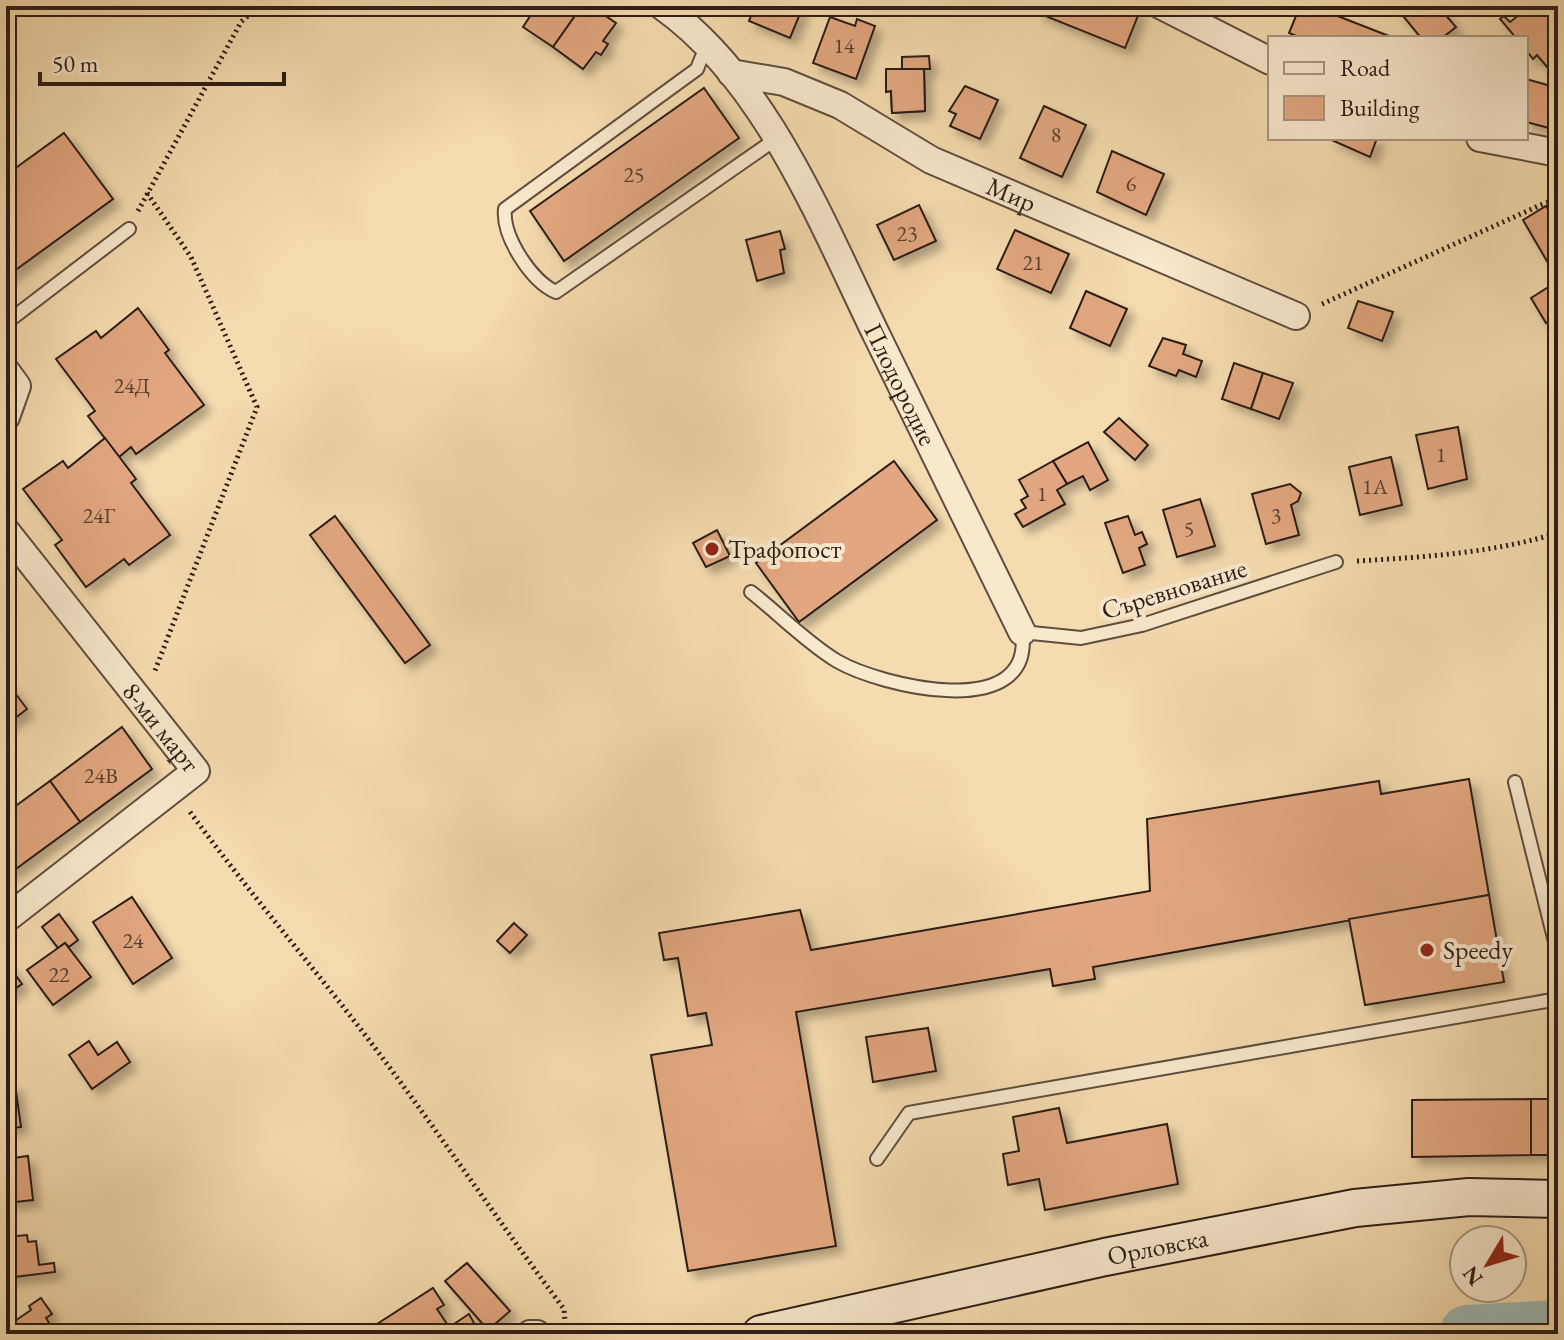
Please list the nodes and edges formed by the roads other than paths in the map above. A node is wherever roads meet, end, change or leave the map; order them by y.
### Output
1 (662, 6) edge
2 (1162, 6) edge
3 (707, 44) junction
4 (1268, 60) edge
5 (731, 73) junction
6 (776, 139) junction
7 (1490, 140) edge
8 (1558, 153) edge
9 (129, 229) dead end
10 (1296, 316) road end
11 (6, 323) edge
12 (6, 371) edge
13 (6, 417) edge
14 (6, 531) edge
15 (1336, 562) road end
16 (751, 592) dead end
17 (1022, 632) junction
18 (1515, 782) dead end
19 (6, 919) edge
20 (1558, 954) edge
21 (1558, 999) edge
22 (877, 1159) dead end
23 (1558, 1199) edge
24 (530, 1334) edge
25 (537, 1334) edge
26 (761, 1334) edge

1 - 3 street
2 - 4 street
3 - 5 street
3 - 6 lane
5 - 6 street
5 - 10 street, Мир
6 - 17 street, Плодородие
7 - 8 street
9 - 11 lane
12 - 13 street
14 - 19 street, 8-ми март
15 - 17 lane, Съревнование
16 - 17 lane
18 - 20 lane
21 - 22 lane
23 - 26 street, Орловска
24 - 25 street

